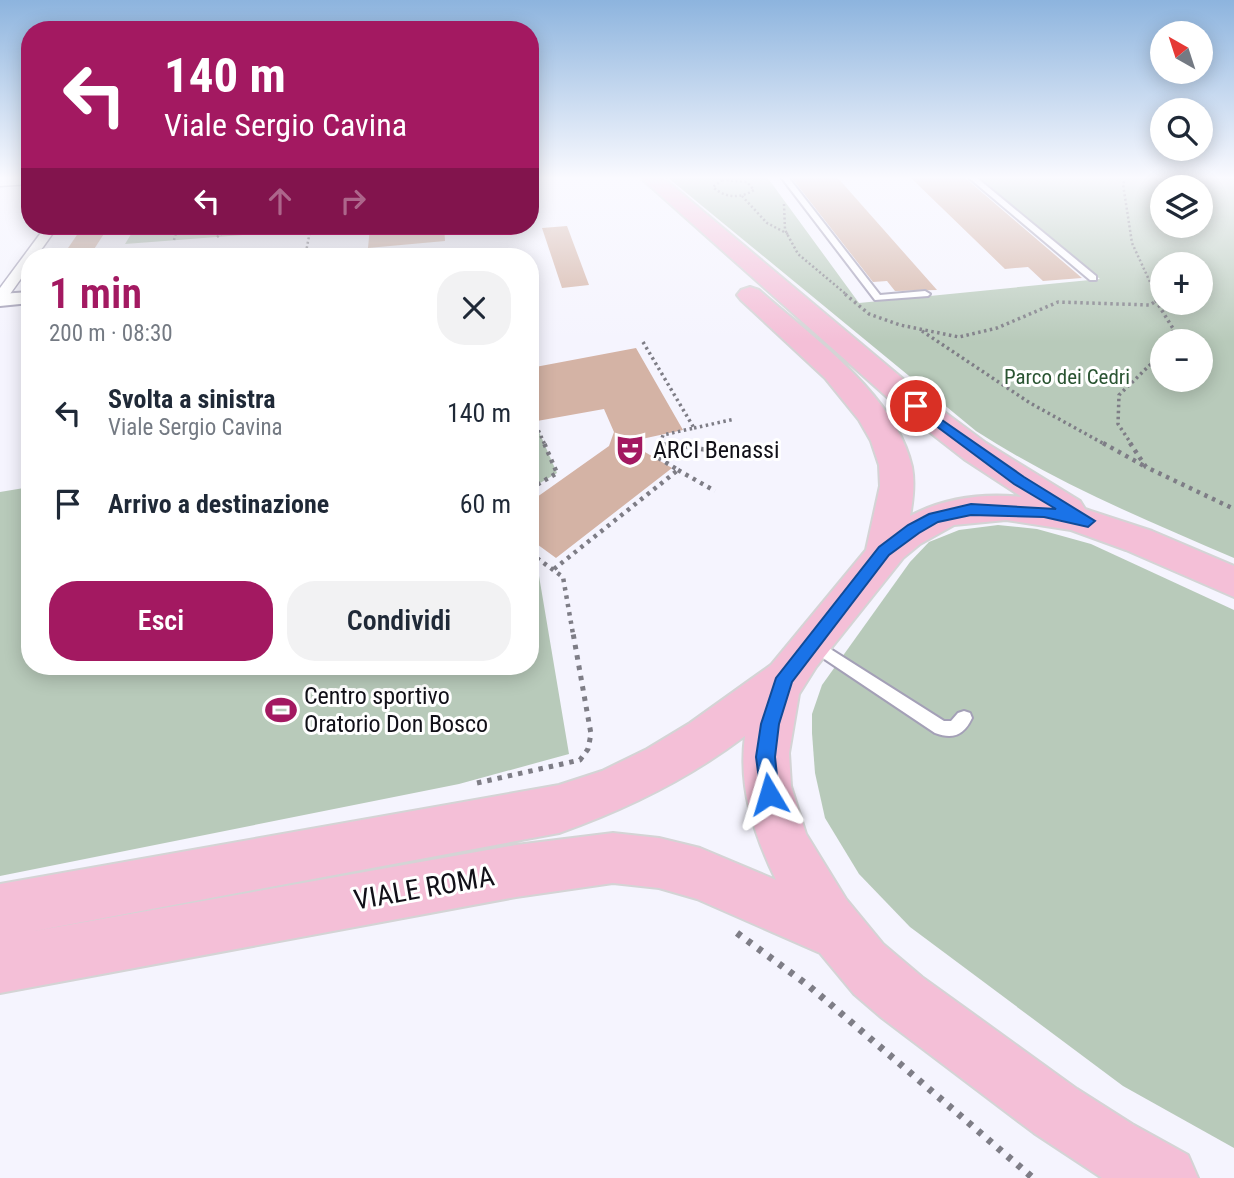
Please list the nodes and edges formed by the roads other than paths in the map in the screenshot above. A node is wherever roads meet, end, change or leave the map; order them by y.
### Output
1 (685, 232) edge
2 (703, 232) edge
3 (827, 232) edge
4 (1038, 232) edge
5 (704, 253) dead end
6 (21, 270) edge
7 (1093, 278) dead end
8 (733, 279) dead end
9 (925, 294) dead end
10 (21, 298) edge
11 (0, 299) edge
12 (1088, 521) junction
13 (884, 551) junction
14 (1234, 582) edge
15 (798, 661) junction
16 (964, 718) dead end
17 (0, 911) edge
18 (838, 934) junction
19 (0, 965) edge
20 (1165, 1178) edge

1 - 5 main road
2 - 12 main road
3 - 9 lane
4 - 7 lane
6 - 11 street
8 - 13 main road
10 - 11 street
12 - 13 main road
12 - 14 main road
13 - 15 main road
15 - 16 lane
15 - 17 main road, VIALE ROMA
15 - 18 main road
18 - 19 main road, VIALE ROMA
18 - 20 main road

